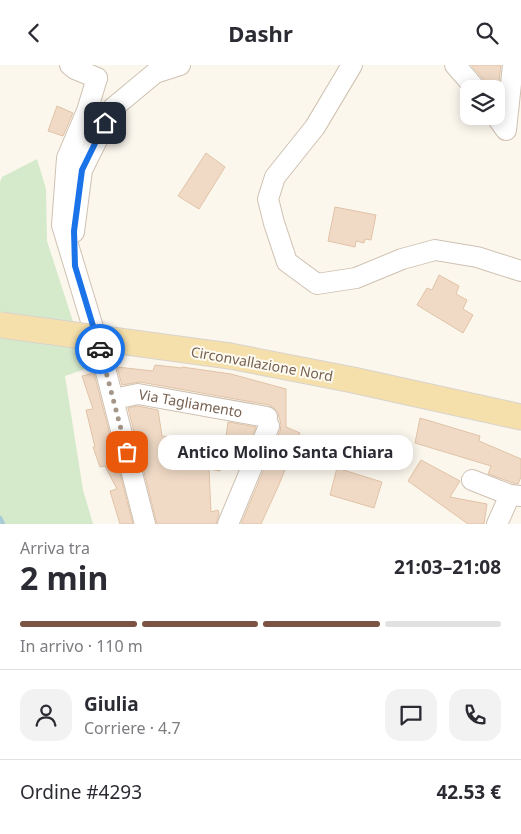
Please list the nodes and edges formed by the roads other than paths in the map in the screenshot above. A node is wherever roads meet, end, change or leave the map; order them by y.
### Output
1 (70, 65) edge
2 (180, 65) edge
3 (352, 65) edge
4 (455, 65) edge
5 (513, 65) edge
6 (89, 71) edge
7 (468, 80) edge
8 (502, 125) edge
9 (75, 266) junction
10 (521, 271) edge
11 (0, 325) edge
12 (114, 399) junction
13 (521, 417) edge
14 (472, 480) dead end
15 (515, 495) edge
16 (145, 524) edge
17 (228, 524) edge
18 (497, 524) edge

1 - 6 street
2 - 9 street
3 - 10 street
4 - 7 street
5 - 8 street
6 - 9 street
9 - 12 street
11 - 13 main road, Circonvallazione Nord, bridge
12 - 16 street
12 - 17 street, Via Tagliamento
14 - 15 street
15 - 18 street

